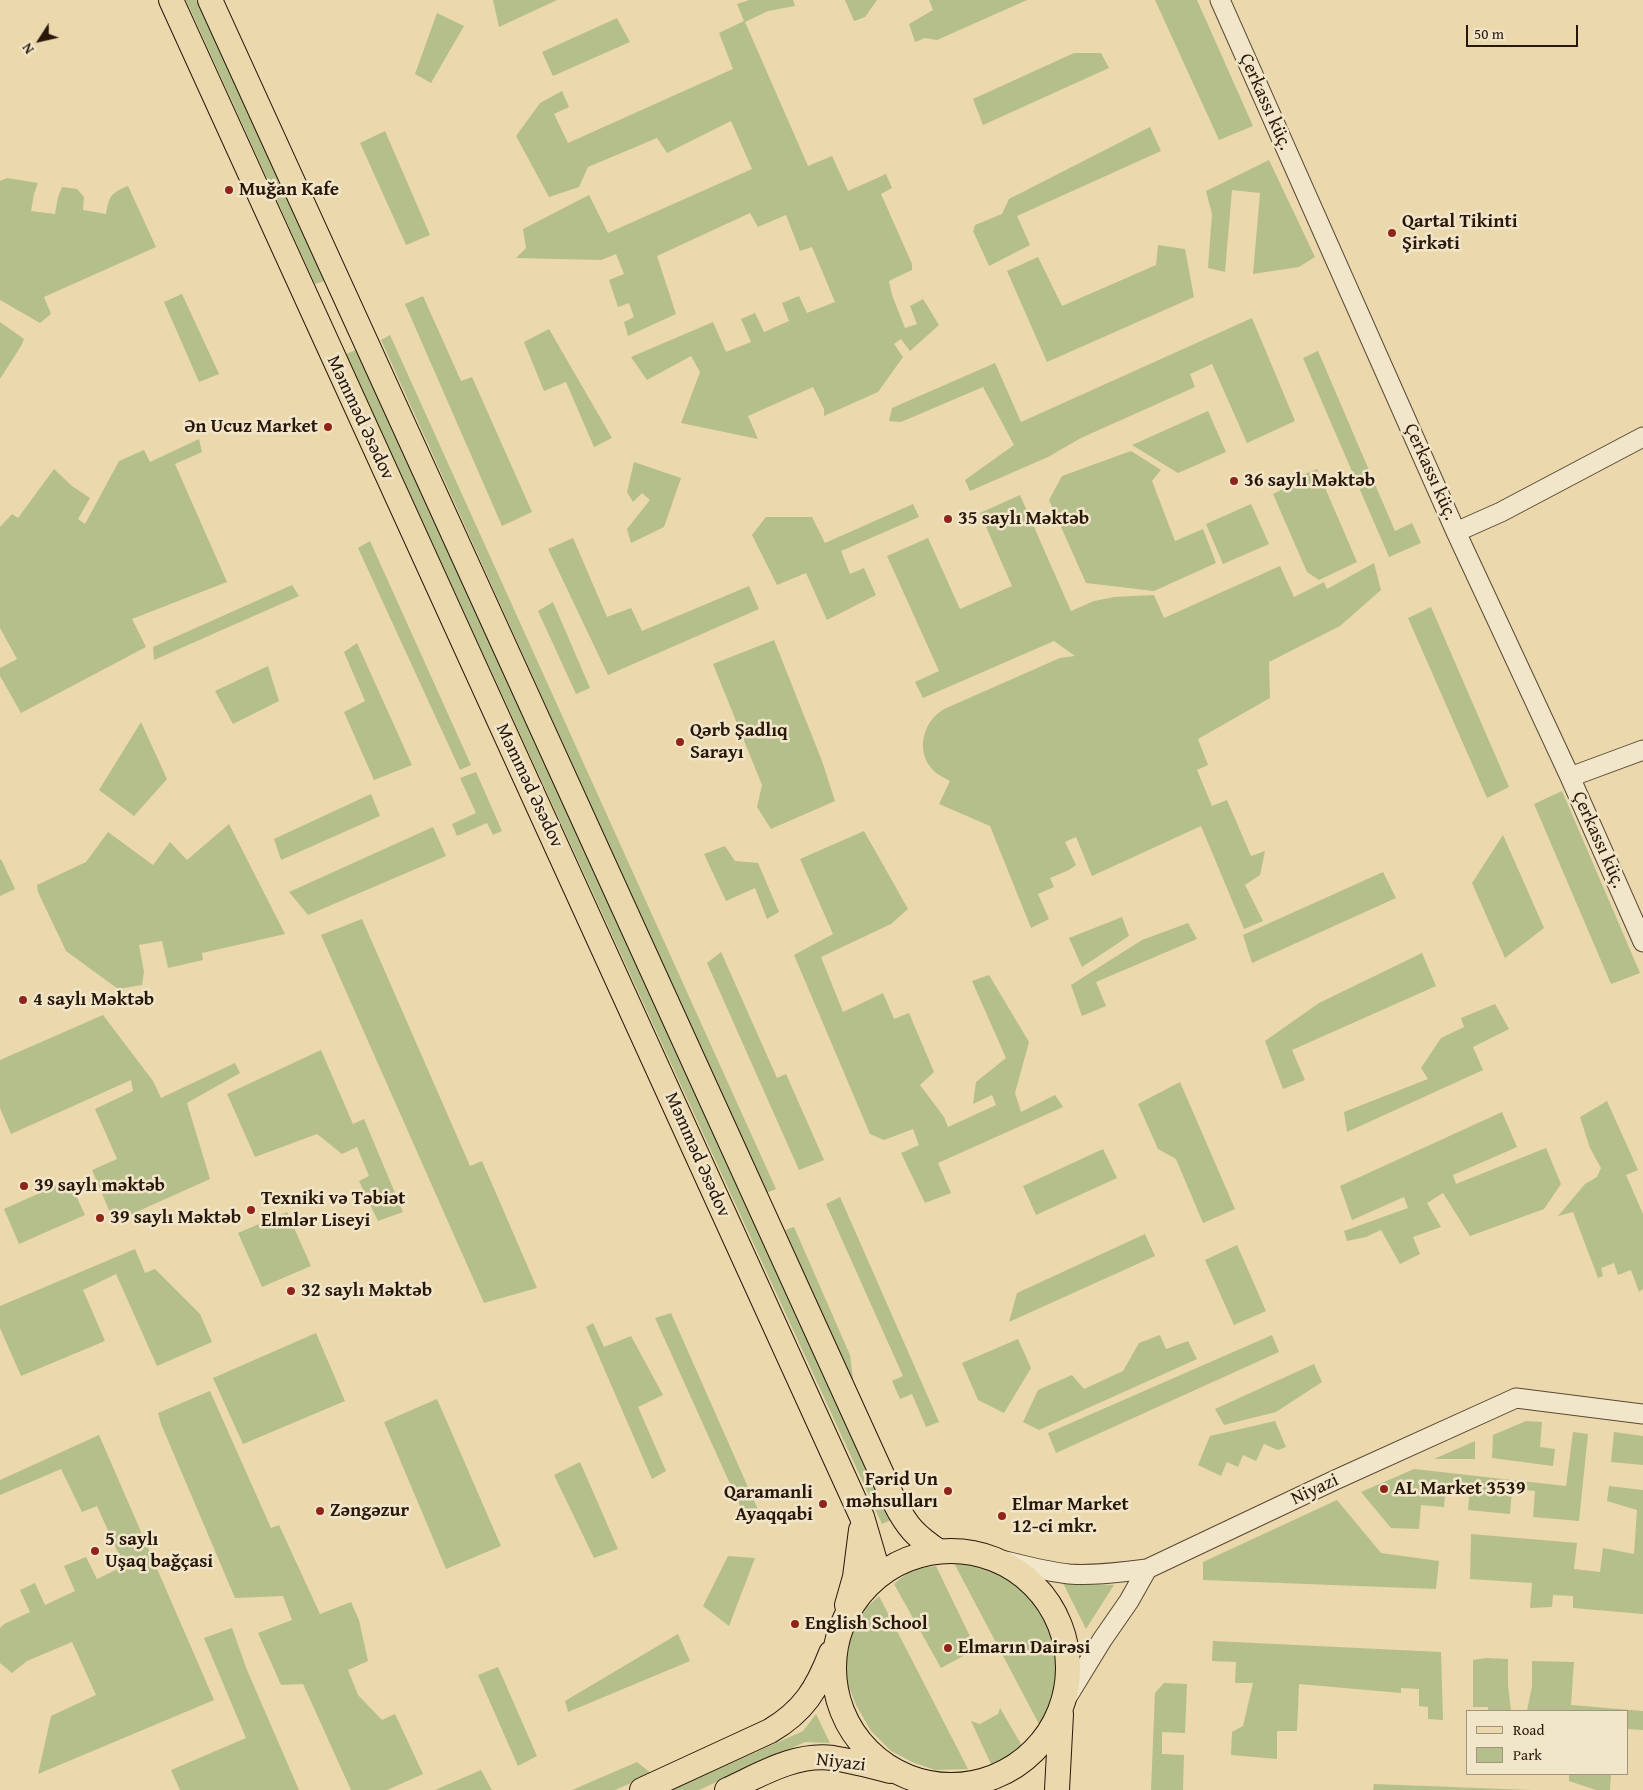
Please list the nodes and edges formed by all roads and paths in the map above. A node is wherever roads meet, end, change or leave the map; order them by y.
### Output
1 (171, 0) edge
2 (210, 0) edge
3 (1220, 0) edge
4 (1643, 437) edge
5 (1456, 532) junction
6 (1643, 750) edge
7 (1570, 777) junction
8 (1643, 942) edge
9 (1643, 1414) edge
10 (862, 1517) junction
11 (938, 1551) junction
12 (985, 1556) junction
13 (1146, 1569) junction
14 (879, 1575) junction
15 (838, 1636) junction
16 (1061, 1707) junction
17 (1039, 1746) junction
18 (900, 1773) junction
19 (933, 1786) edge
20 (642, 1790) edge
21 (727, 1790) edge
22 (1050, 1790) edge
23 (1057, 1790) edge

1 - 10 main road, Məmməd Əsədov
2 - 11 main road, Məmməd Əsədov
3 - 5 street, Çerkassı küç.
4 - 5 street
5 - 7 street, Çerkassı küç.
6 - 7 street
7 - 8 street, Çerkassı küç.
9 - 13 street, Niyazi
10 - 14 main road, Məmməd Əsədov
10 - 15 main road
11 - 12 main road
11 - 14 main road
12 - 13 street
12 - 16 main road
13 - 16 street
14 - 15 main road
15 - 18 main road
15 - 20 main road
16 - 17 main road
16 - 23 main road
17 - 19 main road
17 - 22 main road
18 - 19 main road
18 - 21 main road, Niyazi

